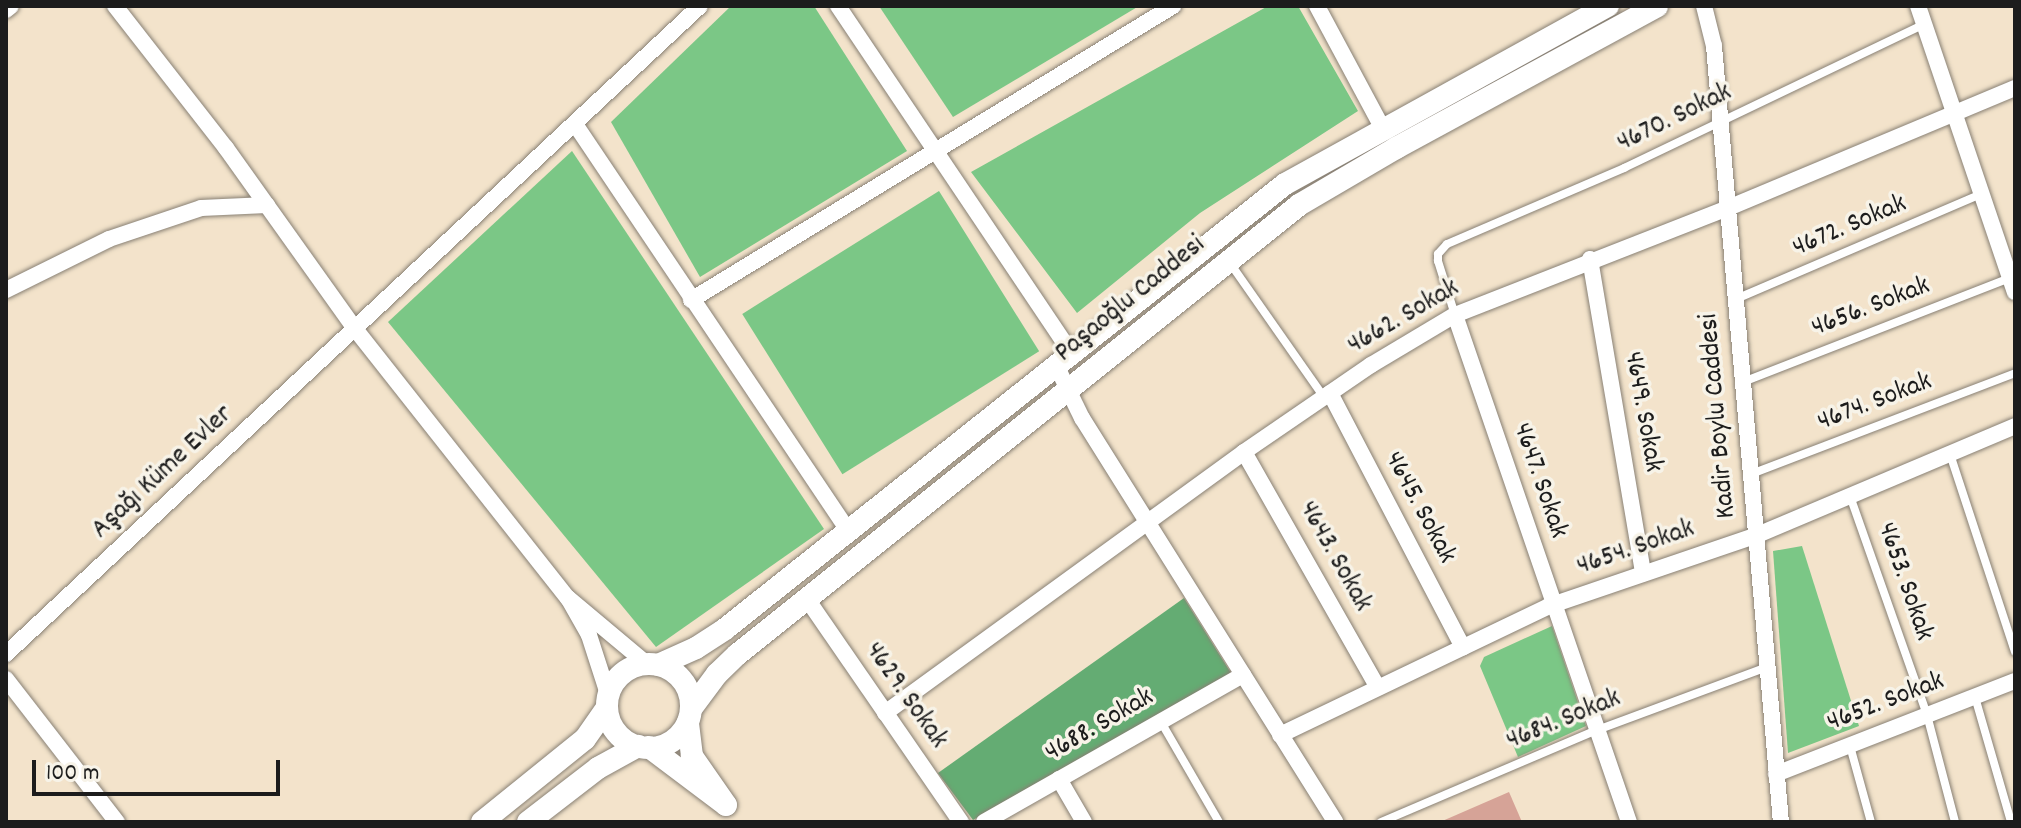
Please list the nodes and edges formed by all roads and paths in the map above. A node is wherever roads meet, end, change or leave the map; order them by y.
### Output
1 (11, 6) edge
2 (115, 6) edge
3 (700, 6) edge
4 (838, 6) edge
5 (1173, 6) edge
6 (1317, 6) edge
7 (1608, 6) edge
8 (1657, 6) edge
9 (1704, 6) edge
10 (1918, 6) edge
11 (6, 10) edge
12 (1924, 24) junction
13 (2015, 88) edge
14 (1954, 111) junction
15 (1721, 122) junction
16 (575, 124) junction
17 (1382, 127) junction
18 (934, 152) junction
19 (1982, 194) junction
20 (267, 205) junction
21 (1728, 208) junction
22 (1442, 248) joint
23 (1590, 259) junction
24 (1228, 260) junction
25 (2013, 282) edge
26 (6, 290) edge
27 (1736, 299) junction
28 (691, 300) junction
29 (1455, 315) junction
30 (356, 330) junction
31 (1063, 359) junction
32 (2015, 373) edge
33 (1742, 382) junction
34 (1067, 389) junction
35 (1327, 395) junction
36 (2015, 426) edge
37 (1244, 452) junction
38 (1950, 453) junction
39 (1750, 474) junction
40 (1850, 496) junction
41 (1147, 522) junction
42 (849, 531) junction
43 (1755, 536) junction
44 (1643, 574) junction
45 (568, 598) junction
46 (807, 599) junction
47 (1554, 604) junction
48 (1463, 647) junction
49 (2015, 652) edge
50 (6, 654) edge
51 (652, 664) junction
52 (1767, 667) junction
53 (1243, 675) junction
54 (6, 679) edge
55 (2015, 681) edge
56 (1378, 688) junction
57 (1975, 697) junction
58 (608, 701) junction
59 (885, 713) junction
60 (1927, 715) junction
61 (690, 716) junction
62 (1160, 721) junction
63 (1597, 730) junction
64 (1280, 735) junction
65 (1850, 745) junction
66 (644, 747) junction
67 (1776, 774) junction
68 (1059, 779) junction
69 (733, 814) edge
70 (117, 822) edge
71 (482, 822) edge
72 (528, 822) edge
73 (961, 822) edge
74 (984, 822) edge
75 (1084, 822) edge
76 (1219, 822) edge
77 (1335, 822) edge
78 (1381, 822) edge
79 (1629, 822) edge
80 (1781, 822) edge
81 (1871, 822) edge
82 (1955, 822) edge
83 (2011, 822) edge

1 - 11 street
2 - 20 street
3 - 16 street, Aşağı Küme Evler
4 - 18 street
5 - 18 street
6 - 17 street
7 - 17 street, Paşaoğlu Caddesi
8 - 24 street, Paşaoğlu Caddesi
9 - 15 street, Kadir Boylu Caddesi
10 - 12 street
12 - 14 street
12 - 15 lane, 4670. Sokak
13 - 14 street, 4662. Sokak
14 - 19 street
14 - 21 street, 4662. Sokak
15 - 21 street, Kadir Boylu Caddesi
15 - 22 lane, 4670. Sokak
16 - 28 street
16 - 30 street, Aşağı Küme Evler
17 - 31 street, Paşaoğlu Caddesi
18 - 28 street
18 - 31 street
19 - 25 street
19 - 27 lane, 4672. Sokak
20 - 26 street
20 - 30 street
21 - 23 street, 4662. Sokak
21 - 27 street, Kadir Boylu Caddesi
22 - 29 lane, 4647. Sokak
23 - 29 street, 4662. Sokak
23 - 44 street, 4649. Sokak
24 - 34 street, Paşaoğlu Caddesi
24 - 35 lane, 4645. Sokak
25 - 33 lane, 4656. Sokak
27 - 33 street, Kadir Boylu Caddesi
28 - 42 street
29 - 35 street, 4662. Sokak
29 - 47 street, 4647. Sokak
30 - 45 street
30 - 50 street, Aşağı Küme Evler
31 - 34 street
31 - 42 street, Paşaoğlu Caddesi
32 - 39 lane, 4674. Sokak
33 - 39 street, Kadir Boylu Caddesi
34 - 41 street
34 - 46 street, Paşaoğlu Caddesi
35 - 37 street, 4662. Sokak
35 - 48 street, 4645. Sokak
36 - 38 street, 4654. Sokak
37 - 41 street, 4662. Sokak
37 - 56 street, 4643. Sokak
38 - 40 street, 4654. Sokak
38 - 49 lane
39 - 43 street, Kadir Boylu Caddesi
40 - 43 street, 4654. Sokak
40 - 60 lane, 4653. Sokak
41 - 53 street
41 - 59 street, 4662. Sokak
42 - 51 street, Paşaoğlu Caddesi
43 - 44 street, 4654. Sokak
43 - 52 street, Kadir Boylu Caddesi
44 - 47 street, 4654. Sokak
45 - 51 street
45 - 58 street
46 - 59 street, 4629. Sokak
46 - 61 street, Paşaoğlu Caddesi
47 - 48 street, 4654. Sokak
47 - 63 street, 4647. Sokak
48 - 56 street, 4654. Sokak
51 - 58 street
51 - 61 street
52 - 63 lane, 4684. Sokak
52 - 67 street, Kadir Boylu Caddesi
53 - 62 street, 4688. Sokak
53 - 64 street
54 - 70 street
55 - 57 street, 4652. Sokak
56 - 64 street, 4654. Sokak
57 - 60 street, 4652. Sokak
57 - 83 lane
58 - 66 street
58 - 71 street
59 - 73 street, 4629. Sokak
60 - 65 street, 4652. Sokak
60 - 82 lane, 4653. Sokak
61 - 66 street
61 - 69 street
62 - 68 street, 4688. Sokak
62 - 76 lane
63 - 78 lane, 4684. Sokak
63 - 79 street, 4647. Sokak
64 - 77 street
65 - 67 street, 4652. Sokak
65 - 81 lane
66 - 69 street
66 - 72 street
67 - 80 street, Kadir Boylu Caddesi
68 - 74 street, 4688. Sokak
68 - 75 street

